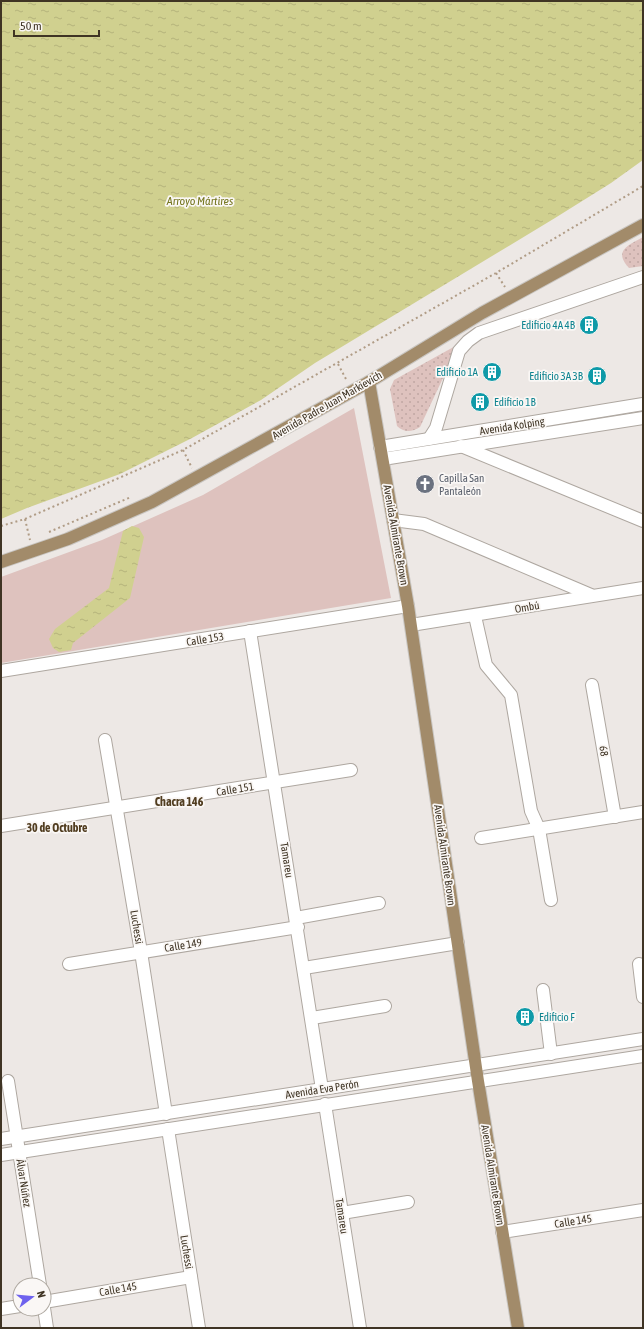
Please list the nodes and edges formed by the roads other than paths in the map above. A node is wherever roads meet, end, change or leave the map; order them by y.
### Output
1 (643, 225) edge
2 (643, 277) edge
3 (368, 382) junction
4 (643, 404) edge
5 (643, 418) edge
6 (429, 439) junction
7 (461, 446) junction
8 (380, 447) junction
9 (382, 459) junction
10 (393, 520) junction
11 (643, 521) edge
12 (1, 562) edge
13 (643, 588) edge
14 (592, 596) junction
15 (408, 606) junction
16 (475, 616) junction
17 (411, 625) junction
18 (250, 631) junction
19 (1, 671) edge
20 (592, 685) dead end
21 (105, 740) dead end
22 (351, 770) dead end
23 (274, 782) junction
24 (117, 807) junction
25 (643, 812) edge
26 (615, 817) junction
27 (1, 826) edge
28 (539, 829) junction
29 (481, 838) dead end
30 (551, 900) dead end
31 (379, 903) dead end
32 (297, 923) junction
33 (458, 943) junction
34 (141, 952) junction
35 (69, 964) dead end
36 (639, 964) dead end
37 (304, 968) junction
38 (543, 990) dead end
39 (643, 997) edge
40 (386, 1006) dead end
41 (312, 1018) junction
42 (643, 1039) edge
43 (551, 1054) junction
44 (643, 1056) edge
45 (476, 1065) junction
46 (8, 1081) dead end
47 (478, 1081) junction
48 (322, 1089) junction
49 (325, 1104) junction
50 (166, 1114) junction
51 (168, 1129) junction
52 (17, 1137) junction
53 (1, 1139) edge
54 (19, 1152) junction
55 (1, 1155) edge
56 (408, 1202) dead end
57 (643, 1210) edge
58 (342, 1213) junction
59 (502, 1232) junction
60 (39, 1277) edge
61 (191, 1277) junction
62 (52, 1301) edge
63 (12, 1307) edge
64 (1, 1309) edge
65 (45, 1317) edge
66 (47, 1328) edge
67 (199, 1328) edge
68 (360, 1328) edge
69 (518, 1328) edge

1 - 3 main road, Avenida Padre Juan Markievich
2 - 6 street
3 - 8 main road, Avenida Almirante Brown
3 - 12 main road, Avenida Padre Juan Markievich
4 - 6 street, Avenida Kolping
5 - 7 street, Avenida Kolping
6 - 8 street, Avenida Kolping
7 - 9 street, Avenida Kolping
7 - 11 street
8 - 9 main road, Avenida Almirante Brown
9 - 10 main road, Avenida Almirante Brown
10 - 14 street
10 - 15 main road, Avenida Almirante Brown
13 - 14 street, Ombú
14 - 16 street, Ombú
15 - 17 main road, Avenida Almirante Brown
15 - 18 street, Calle 153
16 - 17 street, Ombú
16 - 28 street
17 - 33 main road, Avenida Almirante Brown
18 - 19 street, Calle 153
18 - 23 street, Tamareu
20 - 26 street, 68
21 - 24 street, Luchessi
22 - 23 street, Calle 151
23 - 24 street, Calle 151
23 - 32 street, Tamareu
24 - 27 street, Calle 151
24 - 34 street, Luchessi
25 - 26 street
26 - 28 street
28 - 29 street
28 - 30 street
31 - 32 street, Calle 149
32 - 34 street, Calle 149
32 - 37 street, Tamareu
33 - 37 street
33 - 45 main road, Avenida Almirante Brown
34 - 35 street, Calle 149
34 - 50 street, Luchessi
36 - 39 street
37 - 41 street, Tamareu
38 - 43 street
40 - 41 street
41 - 48 street, Tamareu
42 - 43 street, Avenida Eva Perón
43 - 45 street, Avenida Eva Perón
44 - 47 street, Avenida Eva Perón
45 - 47 main road, Avenida Almirante Brown
45 - 48 street, Avenida Eva Perón
46 - 52 street, Álvar Núñez
47 - 49 street, Avenida Eva Perón
47 - 59 main road, Avenida Almirante Brown
48 - 50 street, Avenida Eva Perón
49 - 51 street, Avenida Eva Perón
49 - 58 street, Tamareu
50 - 52 street, Avenida Eva Perón
51 - 54 street, Avenida Eva Perón
51 - 61 street, Luchessi
52 - 53 street, Avenida Eva Perón
52 - 54 street, Álvar Núñez
54 - 55 street, Avenida Eva Perón
54 - 60 street, Álvar Núñez
56 - 58 street
57 - 59 street, Calle 145
58 - 68 street, Tamareu
59 - 69 main road, Avenida Almirante Brown
61 - 62 street, Calle 145
61 - 67 street, Luchessi
63 - 64 street
65 - 66 street

